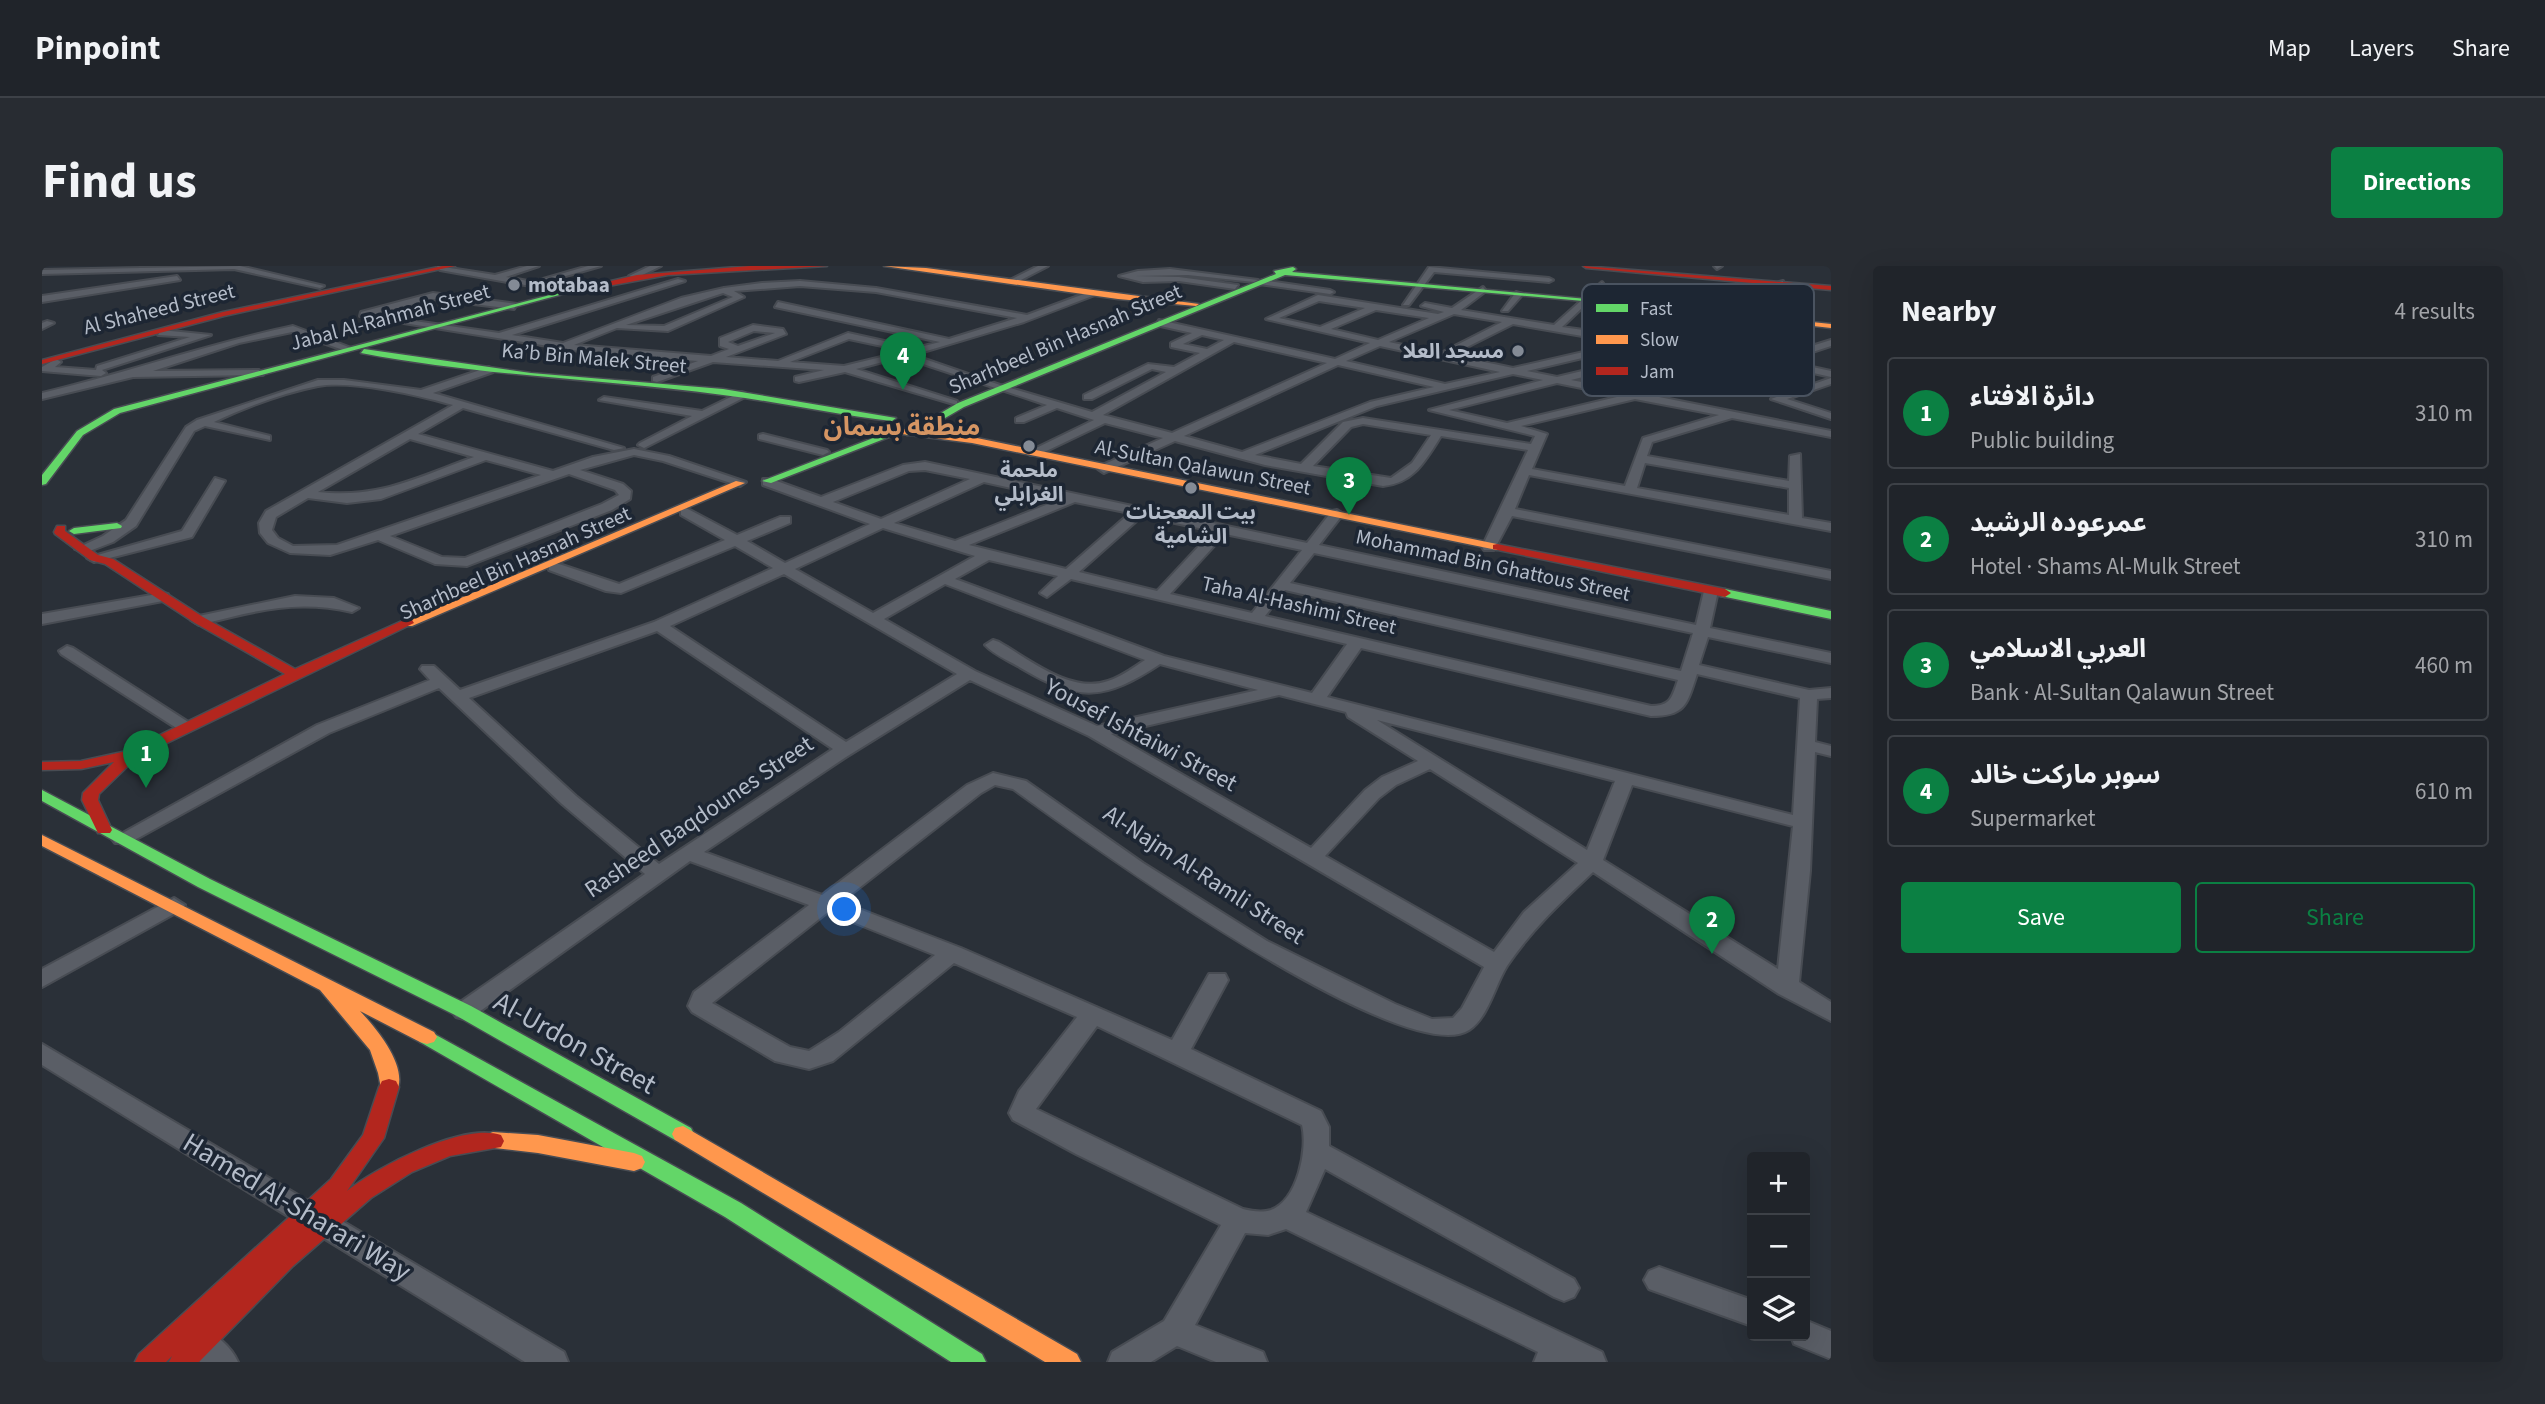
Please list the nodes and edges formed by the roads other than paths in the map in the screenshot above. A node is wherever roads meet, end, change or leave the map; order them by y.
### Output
1 (97, 266) edge
2 (235, 266) edge
3 (418, 266) edge
4 (535, 266) edge
5 (597, 266) edge
6 (806, 266) edge
7 (824, 266) edge
8 (887, 266) edge
9 (1044, 266) edge
10 (1586, 266) edge
11 (1644, 266) edge
12 (1674, 266) edge
13 (446, 267) edge
14 (730, 267) edge
15 (1174, 267) edge
16 (1617, 267) edge
17 (82, 270) junction
18 (654, 270) edge
19 (1293, 270) edge
20 (42, 272) edge
21 (147, 274) dead end
22 (1699, 274) junction
23 (42, 278) edge
24 (176, 278) junction
25 (494, 278) junction
26 (1782, 279) junction
27 (1014, 280) junction
28 (1549, 280) dead end
29 (1258, 281) junction
30 (530, 284) junction
31 (1422, 284) junction
32 (1781, 284) edge
33 (1813, 284) edge
34 (320, 286) junction
35 (853, 287) junction
36 (1235, 287) junction
37 (561, 290) junction
38 (724, 290) junction
39 (1477, 291) junction
40 (1092, 293) junction
41 (1519, 294) junction
42 (987, 298) dead end
43 (42, 299) edge
44 (1582, 299) edge
45 (1582, 299) edge
46 (858, 300) dead end
47 (1153, 302) junction
48 (1406, 303) junction
49 (1196, 304) junction
50 (1582, 304) edge
51 (778, 305) dead end
52 (514, 306) junction
53 (1376, 306) junction
54 (974, 308) junction
55 (1505, 309) dead end
56 (1455, 310) junction
57 (1178, 311) junction
58 (957, 314) dead end
59 (1026, 317) junction
60 (1438, 317) junction
61 (1513, 320) junction
62 (1159, 323) junction
63 (617, 326) junction
64 (432, 328) junction
65 (1556, 328) junction
66 (163, 330) junction
67 (1319, 331) junction
68 (1202, 332) junction
69 (1582, 333) edge
70 (495, 337) junction
71 (1233, 339) junction
72 (947, 341) junction
73 (1831, 343) edge
74 (1376, 344) junction
75 (561, 346) junction
76 (1814, 348) edge
77 (349, 349) junction
78 (737, 349) junction
79 (918, 350) junction
80 (1208, 352) junction
81 (901, 354) junction
82 (1582, 355) edge
83 (1440, 357) junction
84 (707, 359) junction
85 (46, 360) edge
86 (1336, 362) junction
87 (776, 364) junction
88 (933, 365) junction
89 (846, 369) junction
90 (489, 370) junction
91 (1173, 370) junction
92 (1814, 370) edge
93 (1511, 372) junction
94 (87, 373) junction
95 (909, 373) dead end
96 (130, 374) junction
97 (1831, 374) edge
98 (1582, 375) edge
99 (897, 376) dead end
100 (657, 379) dead end
101 (799, 379) dead end
102 (212, 380) junction
103 (885, 380) junction
104 (1560, 381) junction
105 (1831, 381) edge
106 (1582, 385) edge
107 (1445, 386) junction
108 (998, 387) junction
109 (1814, 387) edge
110 (422, 393) junction
111 (741, 395) junction
112 (42, 396) edge
113 (1638, 396) joint
114 (1785, 396) edge
115 (1395, 398) junction
116 (604, 401) dead end
117 (953, 402) junction
118 (462, 404) junction
119 (1111, 404) junction
120 (1056, 405) junction
121 (1434, 410) junction
122 (702, 414) junction
123 (1732, 415) junction
124 (1831, 416) edge
125 (1098, 418) junction
126 (1020, 420) dead end
127 (201, 422) junction
128 (924, 424) junction
129 (892, 425) junction
130 (1508, 425) junction
131 (1438, 432) junction
132 (1828, 432) edge
133 (409, 435) junction
134 (1175, 436) junction
135 (763, 437) dead end
136 (266, 438) dead end
137 (972, 440) junction
138 (632, 448) junction
139 (1537, 448) junction
140 (822, 452) junction
141 (1034, 453) junction
142 (1244, 455) junction
143 (489, 456) junction
144 (1796, 456) dead end
145 (1642, 459) junction
146 (1104, 469) junction
147 (1303, 469) junction
148 (569, 470) junction
149 (1526, 471) junction
150 (553, 475) junction
151 (981, 479) junction
152 (219, 481) dead end
153 (42, 482) edge
154 (754, 482) junction
155 (1794, 485) junction
156 (1630, 490) junction
157 (304, 494) junction
158 (1071, 499) junction
159 (821, 502) junction
160 (1508, 511) junction
161 (686, 512) junction
162 (1138, 513) junction
163 (1337, 514) junction
164 (47, 518) dead end
165 (785, 520) dead end
166 (1795, 520) junction
167 (124, 523) junction
168 (882, 524) junction
169 (1831, 527) edge
170 (1222, 530) junction
171 (379, 536) junction
172 (736, 539) junction
173 (1490, 544) junction
174 (88, 546) junction
175 (956, 546) junction
176 (1310, 548) junction
177 (988, 555) junction
178 (554, 567) junction
179 (784, 567) junction
180 (1071, 573) junction
181 (1831, 575) edge
182 (946, 580) junction
183 (1281, 585) junction
184 (1711, 591) junction
185 (1047, 593) dead end
186 (1161, 595) junction
187 (163, 597) junction
188 (352, 608) dead end
189 (1831, 612) edge
190 (1256, 617) junction
191 (874, 618) junction
192 (42, 619) edge
193 (199, 620) junction
194 (659, 625) junction
195 (1702, 631) junction
196 (1356, 642) junction
197 (993, 645) dead end
198 (345, 650) junction
199 (67, 651) dead end
200 (266, 658) junction
201 (1831, 658) edge
202 (1158, 659) junction
203 (1688, 672) junction
204 (969, 674) junction
205 (296, 675) junction
206 (1284, 689) junction
207 (1831, 692) edge
208 (1809, 695) junction
209 (457, 697) junction
210 (1328, 700) junction
211 (187, 727) junction
212 (1095, 732) junction
213 (1808, 745) junction
214 (846, 750) junction
215 (1831, 751) edge
216 (132, 754) junction
217 (1431, 762) junction
218 (42, 766) edge
219 (1626, 777) junction
220 (42, 795) edge
221 (1802, 823) junction
222 (104, 830) junction
223 (122, 839) junction
224 (42, 840) edge
225 (689, 854) junction
226 (1312, 858) junction
227 (1592, 862) junction
228 (657, 874) junction
229 (824, 901) junction
230 (174, 905) junction
231 (953, 953) junction
232 (1497, 964) junction
233 (317, 977) junction
234 (42, 979) edge
235 (1217, 979) dead end
236 (1787, 988) junction
237 (464, 1011) junction
238 (1831, 1013) edge
239 (1093, 1014) junction
240 (42, 1053) edge
241 (1177, 1053) junction
242 (1316, 1151) junction
243 (658, 1166) junction
244 (1287, 1216) junction
245 (319, 1218) junction
246 (1238, 1220) junction
247 (1659, 1280) dead end
248 (1564, 1289) dead end
249 (1747, 1311) edge
250 (1175, 1331) junction
251 (1810, 1336) edge
252 (1831, 1345) edge
253 (198, 1350) edge
254 (1553, 1353) edge
255 (148, 1362) edge
256 (553, 1362) edge
257 (973, 1362) edge
258 (1068, 1362) edge
259 (1123, 1362) edge
260 (1252, 1362) edge
261 (1591, 1362) edge

1 - 17 street
2 - 17 street
2 - 24 street
2 - 34 street
3 - 34 main road, Al Shaheed Street
4 - 25 street
5 - 30 street
6 - 7 main road, Jabal Al-Rahmah Street
6 - 14 main road, Jabal Al-Rahmah Street
8 - 27 main road
9 - 27 street
10 - 26 main road
11 - 16 main road
12 - 22 main road
13 - 25 street
13 - 66 main road, Al Shaheed Street
14 - 18 main road, Jabal Al-Rahmah Street
15 - 29 street
15 - 36 street
16 - 22 main road
17 - 20 street
17 - 23 street
18 - 37 main road, Jabal Al-Rahmah Street
18 - 70 street
19 - 29 main road, Sharhbeel Bin Hasnah Street
19 - 31 main road
21 - 24 street
22 - 26 main road
24 - 43 street
25 - 30 street
26 - 32 street
26 - 33 main road
27 - 40 main road
28 - 31 street
29 - 36 main road, Sharhbeel Bin Hasnah Street
29 - 48 street
29 - 62 main road, Sharhbeel Bin Hasnah Street
30 - 37 street
31 - 39 main road
31 - 48 street
34 - 85 main road, Al Shaheed Street
35 - 38 street
35 - 46 street
35 - 54 street
36 - 49 main road, Sharhbeel Bin Hasnah Street
37 - 52 main road, Jabal Al-Rahmah Street
38 - 63 street
38 - 63 street
39 - 41 main road
39 - 44 main road
39 - 56 street
40 - 47 main road
40 - 59 street
41 - 45 main road
41 - 55 street
42 - 54 street
47 - 49 main road
47 - 57 main road
48 - 56 street
49 - 57 main road, Sharhbeel Bin Hasnah Street
50 - 65 street
51 - 72 street
52 - 64 main road, Jabal Al-Rahmah Street
52 - 64 street
53 - 60 street
53 - 67 street
53 - 67 street
54 - 58 street
54 - 59 street
56 - 60 street
56 - 61 street
57 - 108 main road, Sharhbeel Bin Hasnah Street
59 - 72 street
60 - 74 street
61 - 65 street
61 - 83 street
62 - 68 street
62 - 108 main road, Sharhbeel Bin Hasnah Street
63 - 75 street
64 - 70 street
64 - 77 main road, Jabal Al-Rahmah Street
65 - 69 street
66 - 85 main road, Al Shaheed Street
66 - 94 street
67 - 74 street
68 - 71 street
68 - 80 street
70 - 75 street
71 - 80 street
71 - 86 street
72 - 79 street
73 - 76 street
74 - 83 street
74 - 86 street
75 - 84 street
77 - 90 main road, Ka’b Bin Malek Street
77 - 96 street
77 - 102 main road, Jabal Al-Rahmah Street
78 - 78 street
78 - 84 street
79 - 81 street
79 - 87 street
80 - 91 street
81 - 88 street
81 - 89 street
82 - 93 street
83 - 93 street
84 - 87 street
84 - 100 street
85 - 94 street
86 - 107 street
86 - 134 street
87 - 89 street
88 - 95 street
88 - 108 street
89 - 101 street
89 - 103 street
90 - 110 street
90 - 111 main road, Ka’b Bin Malek Street
91 - 119 street
91 - 119 street
92 - 97 street
93 - 104 street
93 - 107 street
94 - 96 street
96 - 102 street
96 - 112 street
98 - 104 street
99 - 103 street
102 - 153 main road, Jabal Al-Rahmah Street
103 - 117 street
104 - 106 street
104 - 121 street
105 - 109 street
107 - 115 street
108 - 117 main road, Sharhbeel Bin Hasnah Street
108 - 120 street
108 - 128 main road, Sharhbeel Bin Hasnah Street
110 - 118 street
110 - 127 street
111 - 122 street
111 - 129 main road, Ka’b Bin Malek Street
113 - 123 street
113 - 130 street
114 - 124 street
115 - 121 street
115 - 142 street
116 - 122 street
117 - 129 main road, Sharhbeel Bin Hasnah Street
118 - 133 street
118 - 138 street
119 - 125 street
120 - 125 street
120 - 126 street
121 - 130 street
122 - 138 street
123 - 132 street
123 - 145 street
125 - 134 street
125 - 141 street
127 - 136 street
127 - 167 street
128 - 129 main road, Sharhbeel Bin Hasnah Street
128 - 137 main road, Al-Sultan Qalawun Street
129 - 137 main road, Al-Sultan Qalawun Street
129 - 140 main road, Sharhbeel Bin Hasnah Street
129 - 154 main road, Sharhbeel Bin Hasnah Street
130 - 139 street
131 - 139 street
131 - 147 street
131 - 147 street
133 - 143 street
133 - 157 street
134 - 142 street
134 - 146 street
135 - 140 street
137 - 141 main road, Al-Sultan Qalawun Street
138 - 148 street
138 - 154 street, Taha Al-Hashimi Street
139 - 149 street
140 - 154 main road, Sharhbeel Bin Hasnah Street
141 - 146 main road, Al-Sultan Qalawun Street
142 - 147 street
143 - 150 street
143 - 157 street
144 - 155 street
145 - 155 street
145 - 156 street
146 - 163 main road, Al-Sultan Qalawun Street
148 - 150 street
148 - 171 street
149 - 156 street
149 - 160 street
150 - 171 street
151 - 158 street, Mohammad Bin Ghattous Street
151 - 159 street, Mohammad Bin Ghattous Street
151 - 168 street
152 - 174 street
154 - 159 street, Taha Al-Hashimi Street
154 - 161 main road, Sharhbeel Bin Hasnah Street
154 - 198 main road, Sharhbeel Bin Hasnah Street
155 - 166 street
156 - 166 street
157 - 171 street
158 - 162 street, Mohammad Bin Ghattous Street
158 - 175 street
159 - 168 street, Taha Al-Hashimi Street
160 - 173 street
160 - 181 street
161 - 172 street, Yousef Ishtaiwi Street
161 - 178 main road, Sharhbeel Bin Hasnah Street
162 - 170 street, Mohammad Bin Ghattous Street
162 - 180 street
163 - 173 main road, Al-Sultan Qalawun Street
163 - 176 street
164 - 174 main road
165 - 172 street
166 - 169 street
167 - 174 main road
167 - 174 street
168 - 175 street, Taha Al-Hashimi Street
168 - 179 street
170 - 176 street, Mohammad Bin Ghattous Street
170 - 186 street
172 - 178 street
172 - 179 street, Yousef Ishtaiwi Street
173 - 184 main road, Al-Sultan Qalawun Street
173 - 189 main road, Al-Sultan Qalawun Street
174 - 187 main road
175 - 177 street, Taha Al-Hashimi Street
176 - 183 street
176 - 195 street, Mohammad Bin Ghattous Street
177 - 180 street, Taha Al-Hashimi Street
177 - 182 street
178 - 205 main road, Sharhbeel Bin Hasnah Street
179 - 191 street, Yousef Ishtaiwi Street
179 - 194 street
180 - 185 street
180 - 186 street, Taha Al-Hashimi Street
182 - 191 street
182 - 202 street
183 - 190 street
183 - 203 street
184 - 189 main road, Al-Sultan Qalawun Street
184 - 195 street, Taha Al-Hashimi Street
186 - 190 street, Taha Al-Hashimi Street
187 - 192 street
187 - 193 main road
188 - 193 street
190 - 196 street, Taha Al-Hashimi Street
191 - 204 street, Yousef Ishtaiwi Street
193 - 200 main road
194 - 209 street
194 - 214 street
195 - 201 street, Mohammad Bin Ghattous Street
195 - 203 street, Taha Al-Hashimi Street
196 - 203 street, Taha Al-Hashimi Street
196 - 210 street
197 - 202 street
198 - 200 main road
198 - 205 main road, Sharhbeel Bin Hasnah Street
199 - 211 street
200 - 205 main road
202 - 206 street
203 - 208 street
204 - 212 street, Yousef Ishtaiwi Street
204 - 214 street, Rasheed Baqdounes Street
205 - 211 main road, Sharhbeel Bin Hasnah Street
206 - 210 street
206 - 212 street
207 - 208 street
208 - 213 street
209 - 223 street
209 - 228 street
210 - 217 street
210 - 219 street
211 - 216 main road, Sharhbeel Bin Hasnah Street
212 - 226 street, Yousef Ishtaiwi Street
213 - 215 street
213 - 221 street
214 - 225 street, Rasheed Baqdounes Street
216 - 218 main road, Sharhbeel Bin Hasnah Street
216 - 222 main road, Sharhbeel Bin Hasnah Street
217 - 226 street
217 - 227 street
219 - 221 street
219 - 227 street, Al-Najm Al-Ramli Street
220 - 222 main road, Al-Urdon Street
221 - 236 street
222 - 223 main road, Al-Urdon Street
223 - 237 main road, Al-Urdon Street
224 - 230 main road
225 - 228 street, Rasheed Baqdounes Street
225 - 229 street
226 - 232 street, Yousef Ishtaiwi Street
227 - 232 street, Al-Najm Al-Ramli Street
227 - 236 street
228 - 237 street, Rasheed Baqdounes Street
229 - 231 street
229 - 231 street
229 - 232 street, Al-Najm Al-Ramli Street
230 - 233 main road
230 - 234 street
231 - 239 street
233 - 243 main road
233 - 245 main road
235 - 241 street
236 - 238 street
237 - 258 main road, Al-Urdon Street
239 - 241 street
239 - 246 street
240 - 245 street, Hamed Al-Sharari Way
241 - 242 street
242 - 244 street
242 - 248 street
243 - 245 main road
243 - 257 main road
244 - 246 street
244 - 254 street
245 - 253 main road
245 - 253 main road
245 - 256 street, Hamed Al-Sharari Way
246 - 250 street
247 - 249 street
250 - 259 street
250 - 260 street
251 - 252 street
253 - 255 main road
254 - 261 street

